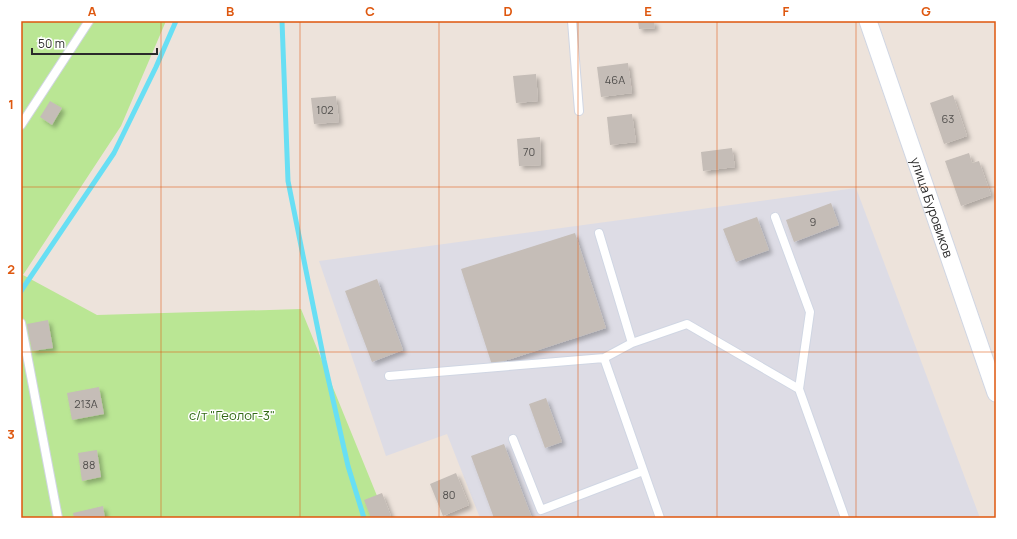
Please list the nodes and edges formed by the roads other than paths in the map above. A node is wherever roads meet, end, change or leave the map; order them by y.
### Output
1 (89, 21) edge
2 (572, 21) edge
3 (868, 21) edge
4 (579, 110) dead end
5 (21, 125) edge
6 (776, 217) dead end
7 (598, 233) dead end
8 (22, 323) edge
9 (632, 343) junction
10 (604, 358) junction
11 (389, 376) dead end
12 (799, 389) junction
13 (996, 392) edge
14 (513, 439) dead end
15 (643, 471) junction
16 (58, 518) edge
17 (660, 518) edge
18 (845, 518) edge

1 - 5 lane
2 - 4 lane
3 - 13 street, улица Буровиков
6 - 12 lane
7 - 9 lane
8 - 16 lane
9 - 10 lane
9 - 12 lane
10 - 11 lane
10 - 15 lane
12 - 18 lane
14 - 15 lane
15 - 17 lane

